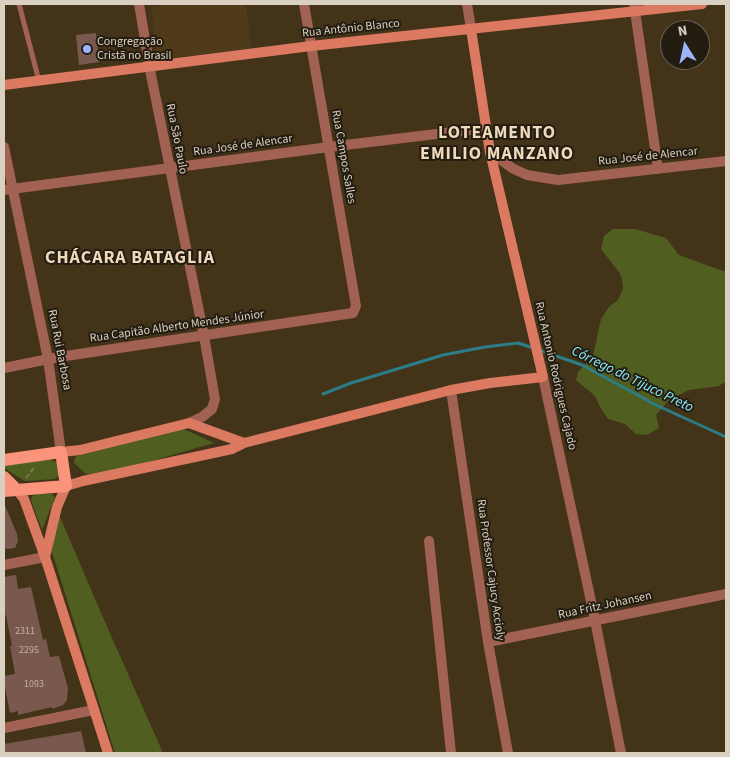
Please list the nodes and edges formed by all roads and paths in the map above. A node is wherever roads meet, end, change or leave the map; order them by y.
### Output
1 (19, 4) edge
2 (139, 4) edge
3 (304, 4) edge
4 (467, 4) edge
5 (702, 4) edge
6 (635, 8) edge
7 (471, 29) junction
8 (311, 46) junction
9 (149, 66) junction
10 (39, 81) junction
11 (4, 84) edge
12 (486, 128) junction
13 (329, 147) junction
14 (4, 148) edge
15 (490, 152) junction
16 (726, 162) edge
17 (170, 168) junction
18 (658, 169) junction
19 (8, 190) edge
20 (353, 314) joint
21 (204, 336) junction
22 (48, 359) junction
23 (4, 368) edge
24 (543, 374) junction
25 (451, 390) junction
26 (189, 423) junction
27 (244, 443) junction
28 (61, 452) junction
29 (4, 460) edge
30 (4, 477) edge
31 (66, 486) junction
32 (10, 490) edge
33 (429, 540) dead end
34 (45, 557) junction
35 (4, 565) edge
36 (726, 594) edge
37 (595, 620) junction
38 (488, 642) junction
39 (94, 710) junction
40 (4, 728) edge
41 (108, 753) edge
42 (451, 753) edge
43 (508, 753) edge
44 (621, 753) edge

1 - 10 lane
2 - 9 street, Rua São Paulo
3 - 8 street, Rua Campos Salles
4 - 7 street, Rua Antonio Rodrigues Cajado
5 - 6 street, Rua Antônio Blanco
6 - 7 street, Rua Antônio Blanco
6 - 18 street
7 - 8 street, Rua Antônio Blanco
7 - 12 street, Rua Antonio Rodrigues Cajado
8 - 9 street, Rua Antônio Blanco
8 - 13 street, Rua Campos Salles
9 - 10 street, Rua Antônio Blanco
9 - 17 street, Rua São Paulo
10 - 11 street, Rua Antônio Blanco
12 - 13 street, Rua José de Alencar
12 - 15 street, Rua Antonio Rodrigues Cajado
13 - 17 street, Rua José de Alencar
13 - 20 street, Rua Campos Salles
14 - 19 street, Rua Rui Barbosa
15 - 18 street, Rua José de Alencar
15 - 24 street, Rua Antonio Rodrigues Cajado
16 - 18 street, Rua José de Alencar
17 - 19 street, Rua José de Alencar
17 - 21 street, Rua São Paulo
19 - 22 street, Rua Rui Barbosa
20 - 21 street, Rua Capitão Alberto Mendes Júnior
21 - 22 street, Rua Capitão Alberto Mendes Júnior
21 - 26 street, Rua São Paulo
22 - 23 street, Rua Capitão Alberto Mendes Júnior
22 - 28 street, Rua Rui Barbosa
24 - 25 street
24 - 37 street, Rua Antonio Rodrigues Cajado
25 - 27 street
25 - 38 street, Rua Professor Cajucy Accioly
26 - 27 street
26 - 28 street
27 - 31 street
28 - 29 main road
28 - 31 main road, Rua Rui Barbosa
30 - 32 main road
31 - 32 main road
31 - 34 street
32 - 34 street
33 - 42 street
34 - 35 street
34 - 39 street
36 - 37 street, Rua Fritz Johansen
37 - 38 street, Rua Fritz Johansen
37 - 44 street, Rua Antonio Rodrigues Cajado
38 - 43 street, Rua Professor Cajucy Accioly
39 - 40 street
39 - 41 street

